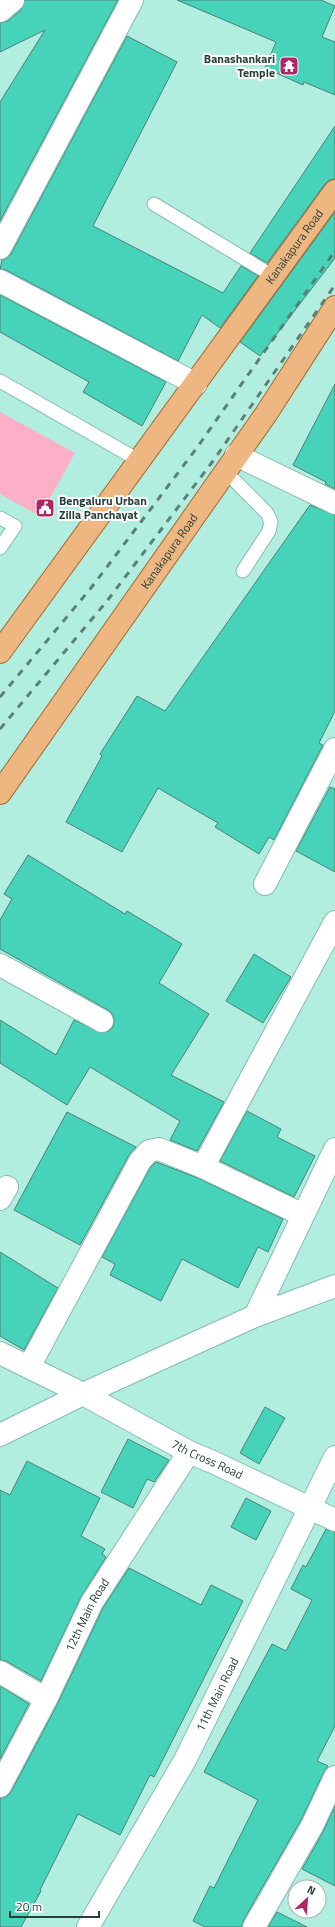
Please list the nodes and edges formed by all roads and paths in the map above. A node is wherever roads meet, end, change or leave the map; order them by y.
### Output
1 (13, 0) edge
2 (132, 0) edge
3 (0, 11) edge
4 (335, 190) edge
5 (154, 204) dead end
6 (0, 248) edge
7 (273, 276) junction
8 (0, 281) edge
9 (335, 307) edge
10 (0, 381) edge
11 (196, 384) junction
12 (140, 461) junction
13 (230, 463) junction
14 (335, 504) edge
15 (0, 518) edge
16 (0, 548) edge
17 (243, 571) dead end
18 (0, 652) edge
19 (335, 749) edge
20 (0, 793) edge
21 (265, 884) dead end
22 (335, 922) edge
23 (0, 965) edge
24 (102, 1021) dead end
25 (335, 1149) edge
26 (203, 1167) junction
27 (304, 1215) junction
28 (335, 1286) edge
29 (255, 1316) junction
30 (0, 1353) edge
31 (30, 1367) junction
32 (83, 1394) junction
33 (6, 1432) edge
34 (0, 1449) edge
35 (189, 1452) junction
36 (335, 1457) edge
37 (308, 1508) junction
38 (335, 1520) edge
39 (0, 1672) edge
40 (46, 1699) junction
41 (335, 1777) edge
42 (0, 1786) edge
43 (88, 1927) edge
44 (254, 1927) edge

1 - 3 street
2 - 6 street
4 - 7 main road, Kanakapura Road
5 - 7 lane
7 - 11 main road, Kanakapura Road
8 - 11 street
9 - 13 main road, Kanakapura Road
10 - 12 lane
11 - 12 main road, Kanakapura Road
12 - 18 main road, Kanakapura Road
13 - 14 street
13 - 17 lane
13 - 20 main road, Kanakapura Road
15 - 16 lane
19 - 21 street
22 - 26 street
23 - 24 street
25 - 27 street
26 - 27 street
26 - 31 street
27 - 29 street
28 - 29 street
29 - 32 street
30 - 31 street, 7th Cross Road
31 - 32 street, 7th Cross Road
32 - 33 street
32 - 35 street, 7th Cross Road
33 - 34 street
35 - 37 street, 7th Cross Road
35 - 40 street, 12th Main Road
36 - 37 street, 11th Main Road
37 - 38 street, 7th Cross Road
37 - 43 street, 11th Main Road
39 - 40 street
40 - 42 street, 12th Main Road
41 - 44 street

